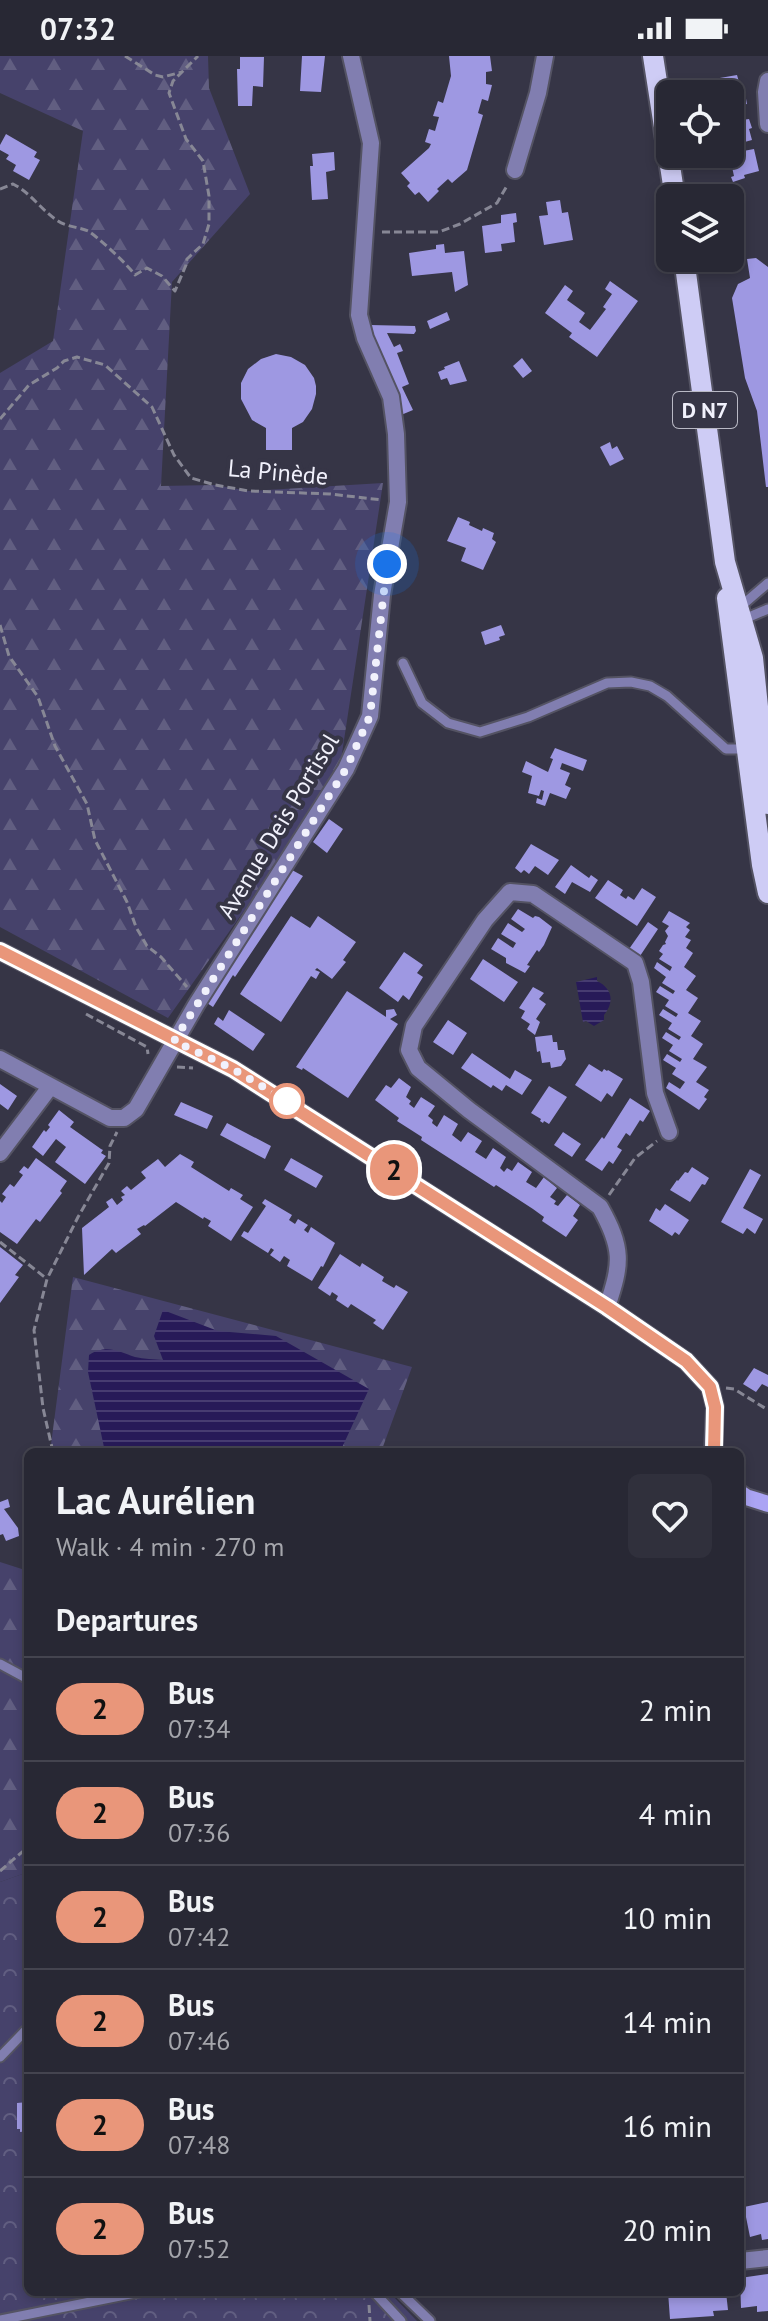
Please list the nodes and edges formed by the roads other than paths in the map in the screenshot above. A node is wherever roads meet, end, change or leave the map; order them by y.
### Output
1 (351, 56) edge
2 (545, 56) edge
3 (653, 56) edge
4 (768, 81) edge
5 (768, 124) edge
6 (515, 170) road end
7 (673, 184) edge
8 (686, 272) edge
9 (768, 583) edge
10 (768, 609) edge
11 (735, 617) junction
12 (403, 663) dead end
13 (757, 717) edge
14 (759, 747) edge
15 (768, 804) edge
16 (768, 893) edge
17 (0, 951) edge
18 (174, 1041) junction
19 (0, 1059) edge
20 (50, 1087) junction
21 (669, 1132) road end
22 (0, 1153) edge
23 (607, 1307) junction
24 (713, 1448) edge
25 (744, 1496) edge
26 (768, 1504) edge
27 (0, 1664) edge
28 (24, 1677) edge
29 (24, 2032) edge
30 (0, 2057) edge
31 (768, 2258) edge
32 (744, 2261) edge
33 (120, 2296) edge
34 (378, 2296) edge
35 (404, 2296) edge
36 (0, 2320) edge
37 (401, 2321) edge
38 (430, 2321) edge

1 - 18 street, Avenue Deis Portisol
2 - 6 street
3 - 7 main road
4 - 5 street
8 - 11 main road, D N7
9 - 11 lane
10 - 11 lane
11 - 13 main road, D N7
12 - 14 lane
13 - 14 main road, D N7
14 - 15 main road
14 - 16 main road, D N7
17 - 18 main road
18 - 20 street, Avenue Deis Portisol
18 - 23 main road
19 - 20 street
20 - 22 street
21 - 23 street
23 - 24 main road
25 - 26 main road
27 - 28 lane
29 - 30 lane
31 - 32 street
33 - 36 lane
34 - 37 lane
35 - 38 lane

